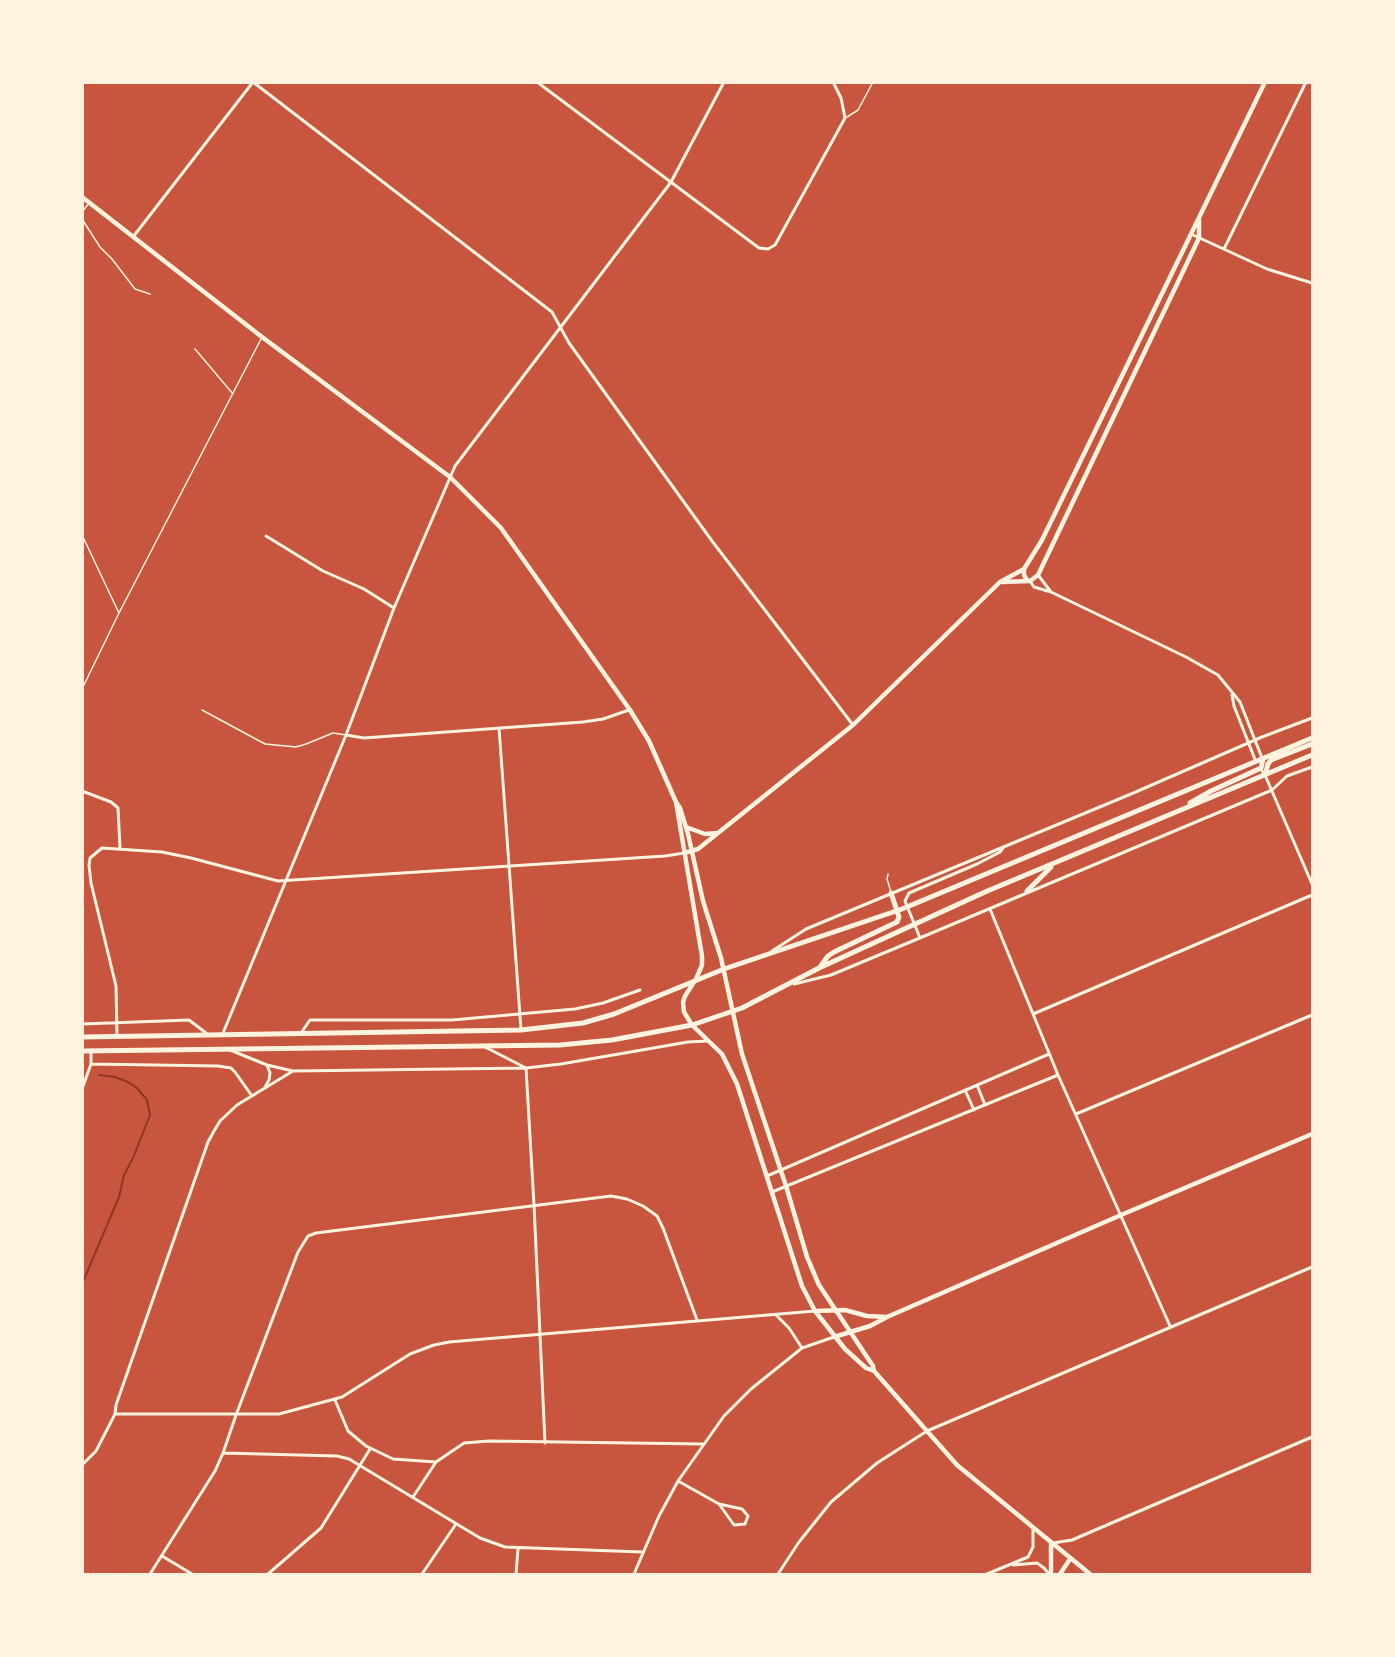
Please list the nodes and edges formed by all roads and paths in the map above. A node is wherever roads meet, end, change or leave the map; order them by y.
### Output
1 (253, 82) edge
2 (537, 82) edge
3 (724, 82) edge
4 (833, 82) edge
5 (873, 82) edge
6 (1265, 82) edge
7 (1306, 82) edge
8 (845, 118) junction
9 (671, 182) junction
10 (82, 197) edge
11 (90, 203) junction
12 (82, 212) edge
13 (82, 219) edge
14 (1199, 220) junction
15 (1191, 234) junction
16 (133, 237) junction
17 (1199, 238) junction
18 (1224, 249) junction
19 (1312, 283) edge
20 (150, 294) dead end
21 (561, 327) junction
22 (262, 337) junction
23 (195, 349) dead end
24 (233, 394) junction
25 (450, 477) junction
26 (82, 535) edge
27 (266, 536) dead end
28 (1026, 568) junction
29 (1038, 575) junction
30 (1029, 581) junction
31 (1000, 582) junction
32 (1050, 592) junction
33 (394, 608) junction
34 (120, 613) junction
35 (82, 689) edge
36 (1232, 693) junction
37 (202, 710) dead end
38 (630, 710) junction
39 (1312, 718) edge
40 (853, 725) junction
41 (499, 728) junction
42 (346, 735) junction
43 (1312, 738) edge
44 (1256, 740) junction
45 (1248, 743) junction
46 (1312, 744) edge
47 (1312, 754) edge
48 (1263, 759) junction
49 (1256, 762) junction
50 (1312, 767) edge
51 (1261, 768) junction
52 (1265, 775) junction
53 (1272, 790) junction
54 (82, 791) edge
55 (676, 802) junction
56 (1184, 809) junction
57 (686, 827) junction
58 (718, 833) junction
59 (1005, 846) junction
60 (120, 848) junction
61 (692, 851) junction
62 (684, 853) junction
63 (1054, 863) junction
64 (508, 866) junction
65 (888, 874) dead end
66 (285, 880) junction
67 (1312, 884) edge
68 (1027, 891) junction
69 (891, 893) junction
70 (1312, 895) edge
71 (908, 907) junction
72 (989, 909) junction
73 (897, 911) junction
74 (914, 924) junction
75 (920, 938) junction
76 (771, 952) junction
77 (819, 968) junction
78 (724, 969) junction
79 (696, 980) junction
80 (786, 986) junction
81 (640, 990) dead end
82 (734, 1012) junction
83 (520, 1014) junction
84 (1033, 1014) junction
85 (1312, 1015) edge
86 (117, 1023) junction
87 (82, 1024) edge
88 (692, 1025) junction
89 (521, 1030) junction
90 (301, 1033) junction
91 (206, 1034) junction
92 (223, 1034) junction
93 (117, 1035) junction
94 (82, 1037) edge
95 (708, 1041) junction
96 (481, 1045) junction
97 (226, 1048) junction
98 (82, 1051) edge
99 (91, 1051) junction
100 (1049, 1054) junction
101 (91, 1064) junction
102 (267, 1065) junction
103 (526, 1068) junction
104 (293, 1071) junction
105 (1058, 1075) junction
106 (977, 1085) junction
107 (82, 1089) edge
108 (262, 1090) junction
109 (965, 1090) junction
110 (252, 1096) junction
111 (985, 1105) junction
112 (974, 1110) junction
113 (1076, 1114) junction
114 (1312, 1134) edge
115 (780, 1170) junction
116 (766, 1176) junction
117 (786, 1186) junction
118 (772, 1192) junction
119 (534, 1205) junction
120 (1121, 1215) junction
121 (1312, 1267) edge
122 (834, 1310) junction
123 (815, 1311) junction
124 (776, 1315) junction
125 (886, 1317) junction
126 (697, 1320) junction
127 (1170, 1326) junction
128 (850, 1331) junction
129 (540, 1333) junction
130 (834, 1337) junction
131 (802, 1348) junction
132 (874, 1371) junction
133 (335, 1400) junction
134 (115, 1414) junction
135 (236, 1415) junction
136 (927, 1431) junction
137 (1312, 1437) edge
138 (545, 1443) junction
139 (703, 1444) junction
140 (370, 1449) junction
141 (223, 1454) junction
142 (436, 1462) junction
143 (82, 1465) edge
144 (360, 1465) junction
145 (678, 1481) junction
146 (413, 1497) junction
147 (719, 1504) junction
148 (456, 1523) junction
149 (1033, 1529) junction
150 (1051, 1544) junction
151 (518, 1549) junction
152 (642, 1552) junction
153 (162, 1556) junction
154 (1070, 1559) junction
155 (1013, 1565) junction
156 (150, 1575) edge
157 (192, 1575) edge
158 (268, 1575) edge
159 (422, 1575) edge
160 (516, 1575) edge
161 (634, 1575) edge
162 (778, 1575) edge
163 (987, 1575) edge
164 (1050, 1575) edge
165 (1060, 1575) edge
166 (1090, 1575) edge

1 - 16 street
1 - 21 street
2 - 9 street
3 - 9 street
4 - 8 street
5 - 8 lane
6 - 14 street
7 - 18 street
8 - 9 street
9 - 21 street
10 - 11 street
11 - 12 lane
11 - 16 street
13 - 20 lane
14 - 15 street
14 - 17 street
15 - 17 street
15 - 28 street
16 - 22 street
17 - 18 street
17 - 29 street
18 - 19 street
21 - 25 street
21 - 40 street
22 - 24 lane
22 - 25 street
23 - 24 lane
24 - 34 lane
25 - 33 street
25 - 38 street
26 - 34 lane
27 - 33 street
28 - 29 street
28 - 30 street
28 - 31 street
29 - 30 street
29 - 32 street
30 - 31 street
30 - 32 street
31 - 40 street
32 - 36 street
33 - 42 street
34 - 35 lane
36 - 44 street
36 - 45 street
37 - 42 lane
38 - 41 street
38 - 55 street
39 - 44 street
40 - 58 street
41 - 42 street
41 - 64 street
42 - 66 street
43 - 48 main road
44 - 45 street
44 - 48 street
45 - 49 street
45 - 59 street
46 - 52 main road
47 - 52 main road
48 - 49 main road
48 - 51 main road
48 - 52 street
49 - 51 street
49 - 71 main road
50 - 53 street
51 - 52 street
51 - 56 main road
52 - 53 street
52 - 56 main road
53 - 67 street
53 - 68 street
54 - 60 street
55 - 57 street
55 - 62 street
56 - 63 main road
57 - 58 street
57 - 61 street
58 - 61 street
59 - 69 street
59 - 71 street
60 - 66 street
60 - 86 street
61 - 62 street
61 - 78 street
62 - 64 street
62 - 79 street
63 - 68 main road
63 - 74 main road
64 - 66 street
64 - 83 street
65 - 69 lane
66 - 92 street
68 - 72 street
69 - 73 main road
69 - 76 street
70 - 84 street
71 - 73 main road
71 - 74 street
72 - 75 street
72 - 84 street
73 - 76 main road
73 - 77 main road
74 - 75 street
74 - 77 main road
75 - 80 street
76 - 78 main road
77 - 80 main road
78 - 79 main road
78 - 82 street
79 - 88 street
79 - 89 main road
80 - 82 main road
81 - 83 street
82 - 88 main road
82 - 115 street
83 - 89 street
83 - 90 street
84 - 100 street
85 - 113 street
86 - 87 street
86 - 91 street
86 - 93 street
88 - 95 street
88 - 96 main road
89 - 90 main road
90 - 92 main road
91 - 92 main road
91 - 93 main road
93 - 94 main road
95 - 103 street
95 - 116 street
96 - 97 main road
96 - 103 street
97 - 99 main road
97 - 102 street
98 - 99 main road
99 - 101 street
100 - 105 street
100 - 106 street
101 - 107 street
101 - 110 street
102 - 104 street
102 - 108 street
103 - 104 street
103 - 119 street
104 - 108 street
105 - 111 street
105 - 113 street
106 - 109 street
106 - 111 street
108 - 110 street
109 - 112 street
109 - 115 street
110 - 134 street
111 - 112 street
112 - 117 street
113 - 120 street
114 - 120 street
115 - 116 street
115 - 117 street
116 - 118 street
117 - 118 street
117 - 122 street
118 - 123 street
119 - 126 street
119 - 129 street
119 - 135 street
120 - 125 street
120 - 127 street
121 - 127 street
122 - 123 street
122 - 125 street
122 - 128 street
123 - 124 street
123 - 130 street
124 - 126 street
124 - 131 street
125 - 128 street
126 - 129 street
127 - 136 street
128 - 130 street
128 - 132 street
129 - 133 street
129 - 138 street
130 - 131 street
130 - 132 street
131 - 139 street
132 - 136 street
133 - 135 street
133 - 140 street
134 - 135 street
134 - 143 street
135 - 141 street
136 - 149 street
136 - 162 street
137 - 150 street
138 - 139 street
138 - 142 street
139 - 145 street
140 - 142 street
140 - 144 street
141 - 144 street
141 - 153 street
142 - 146 street
144 - 146 street
144 - 158 street
145 - 147 street
145 - 152 street
146 - 148 street
147 - 147 street
148 - 151 street
148 - 159 street
149 - 150 street
149 - 155 street
150 - 154 street
150 - 164 street
151 - 152 street
151 - 160 street
152 - 161 street
153 - 156 street
153 - 157 street
154 - 165 street
154 - 166 street
155 - 163 street
155 - 164 street

